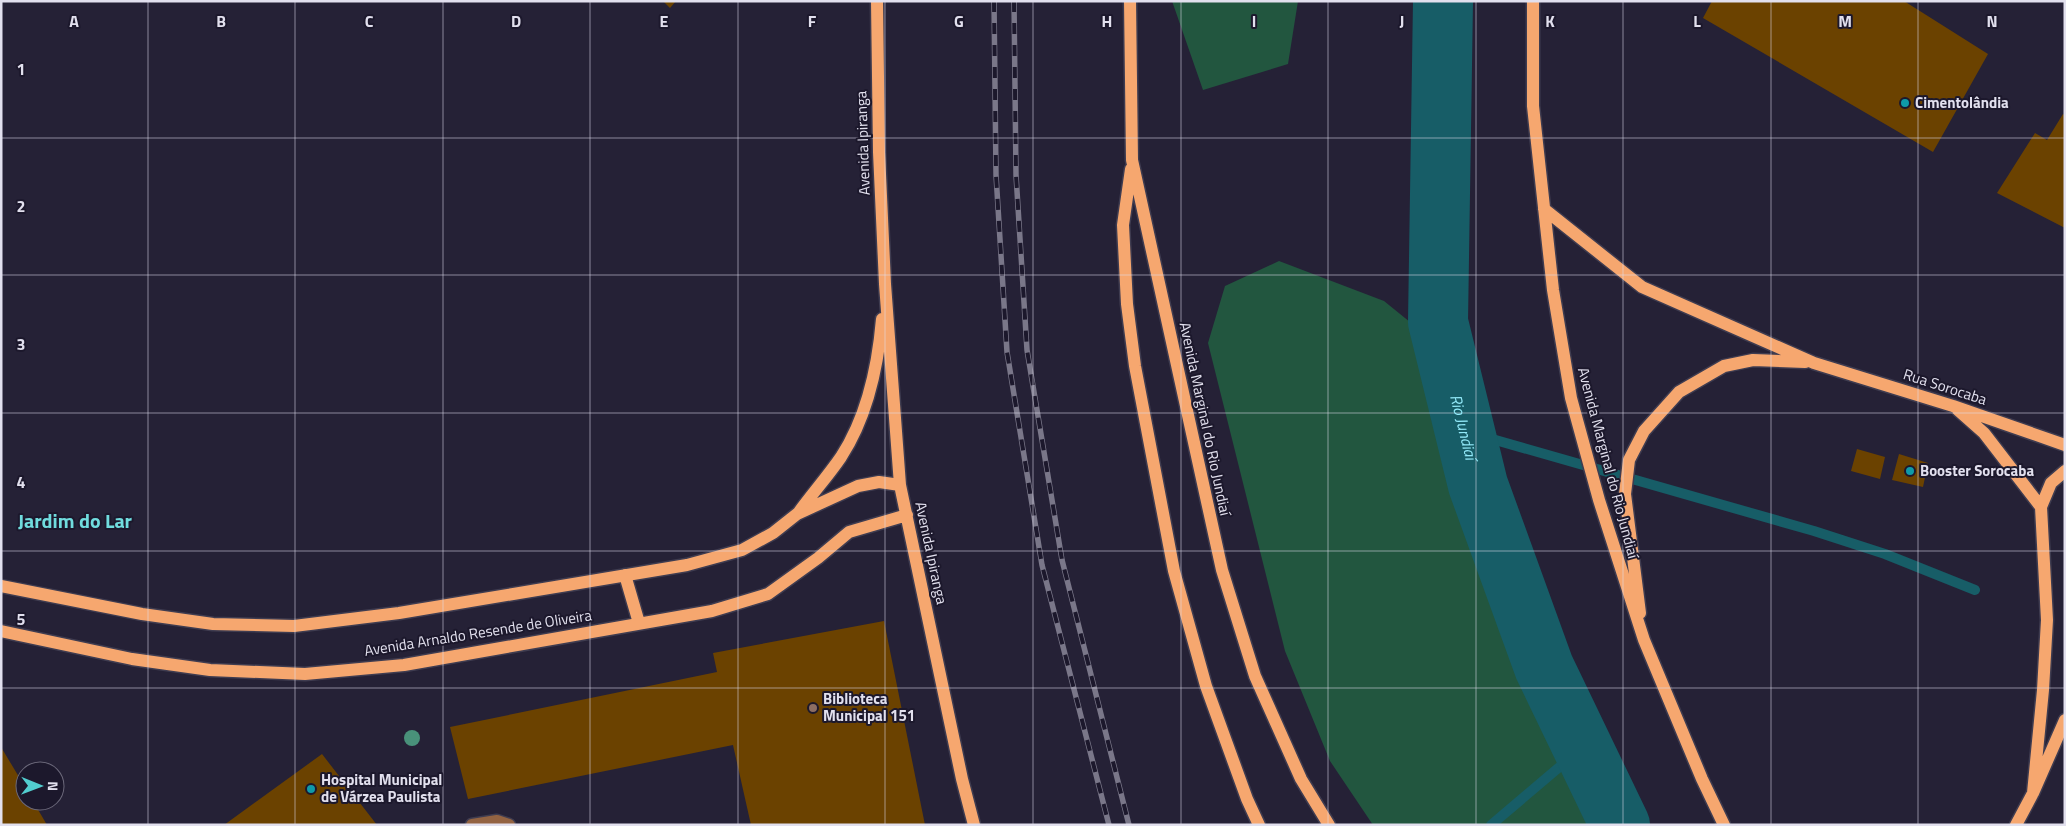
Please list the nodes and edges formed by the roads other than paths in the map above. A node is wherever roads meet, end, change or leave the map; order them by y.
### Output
1 (877, 1) edge
2 (1130, 1) edge
3 (1533, 1) edge
4 (1132, 160) junction
5 (1544, 210) junction
6 (885, 284) junction
7 (1814, 363) junction
8 (1953, 406) junction
9 (2065, 445) edge
10 (2065, 471) edge
11 (900, 484) junction
12 (2040, 507) junction
13 (797, 514) junction
14 (907, 515) junction
15 (625, 575) junction
16 (1, 586) edge
17 (638, 623) junction
18 (1, 631) edge
19 (1644, 640) junction
20 (2065, 720) edge
21 (2033, 793) junction
22 (472, 825) edge
23 (509, 825) edge
24 (974, 825) edge
25 (1259, 825) edge
26 (1329, 825) edge
27 (1724, 825) edge
28 (2016, 825) edge

1 - 6 main road, Avenida Ipiranga
2 - 4 main road, Avenida Marginal do Rio Jundiaí
3 - 5 main road, Avenida Marginal do Rio Jundiaí
4 - 25 main road
4 - 26 main road, Avenida Marginal do Rio Jundiaí
5 - 7 main road
5 - 19 main road, Avenida Marginal do Rio Jundiaí
6 - 11 main road, Avenida Ipiranga
6 - 13 main road, Avenida Ipiranga
7 - 8 main road, Rua Sorocaba
7 - 19 main road
8 - 9 main road, Rua Sorocaba
8 - 12 main road
10 - 12 main road
11 - 13 main road
11 - 14 main road, Avenida Ipiranga
12 - 21 main road
13 - 15 main road
14 - 17 main road, Avenida Arnaldo Resende de Oliveira
14 - 24 main road, Avenida Ipiranga
15 - 16 main road
15 - 17 main road
17 - 18 main road, Avenida Arnaldo Resende de Oliveira
19 - 27 main road, Avenida Marginal do Rio Jundiaí
20 - 21 main road
21 - 28 main road
22 - 23 lane

